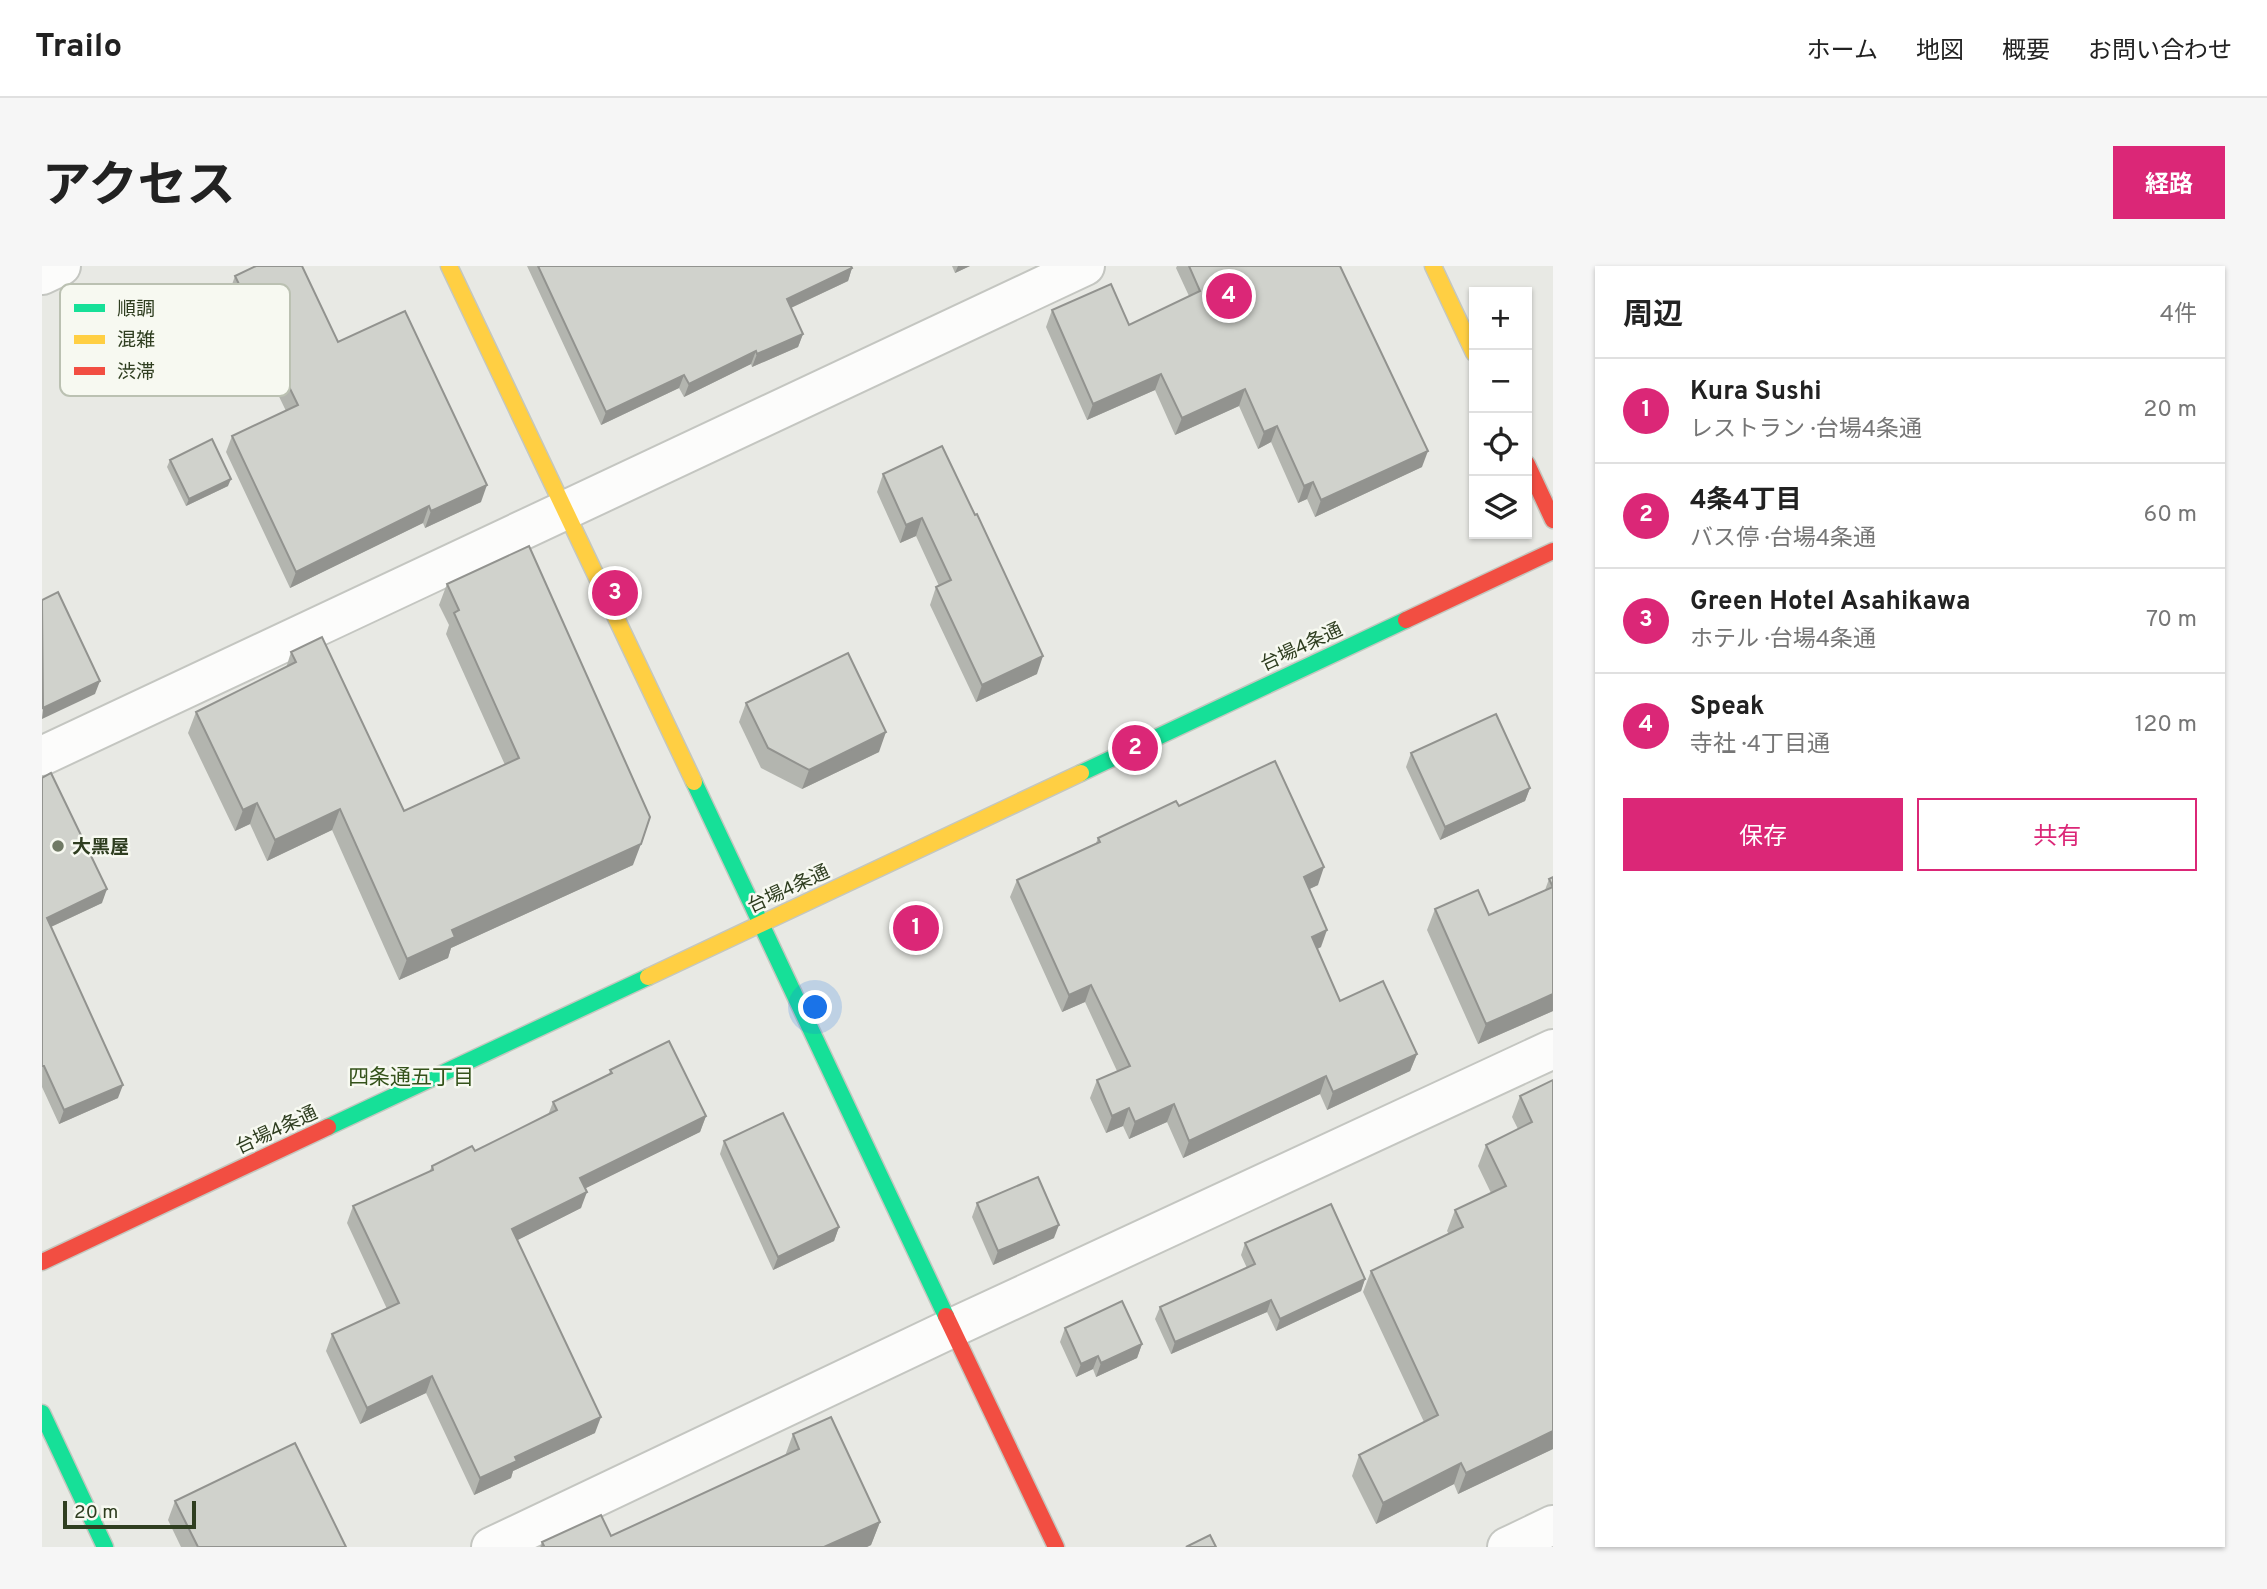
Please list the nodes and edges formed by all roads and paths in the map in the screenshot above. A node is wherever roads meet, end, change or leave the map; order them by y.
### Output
1 (61, 266) edge
2 (449, 266) edge
3 (1085, 266) edge
4 (1433, 266) edge
5 (42, 275) edge
6 (1473, 350) edge
7 (1532, 475) edge
8 (565, 511) junction
9 (1553, 520) edge
10 (1553, 551) edge
11 (42, 756) edge
12 (761, 924) junction
13 (1553, 1049) edge
14 (42, 1262) edge
15 (953, 1328) junction
16 (42, 1413) edge
17 (1553, 1525) edge
18 (106, 1547) edge
19 (491, 1547) edge
20 (1056, 1547) edge
21 (1507, 1547) edge

1 - 5 street
2 - 8 main road
3 - 8 street
4 - 6 main road
7 - 9 main road
8 - 11 street
8 - 12 main road
10 - 12 main road, 台場4条通
12 - 14 main road, 台場4条通
12 - 15 main road
13 - 15 street
15 - 19 street
15 - 20 main road
16 - 18 main road
17 - 21 street

